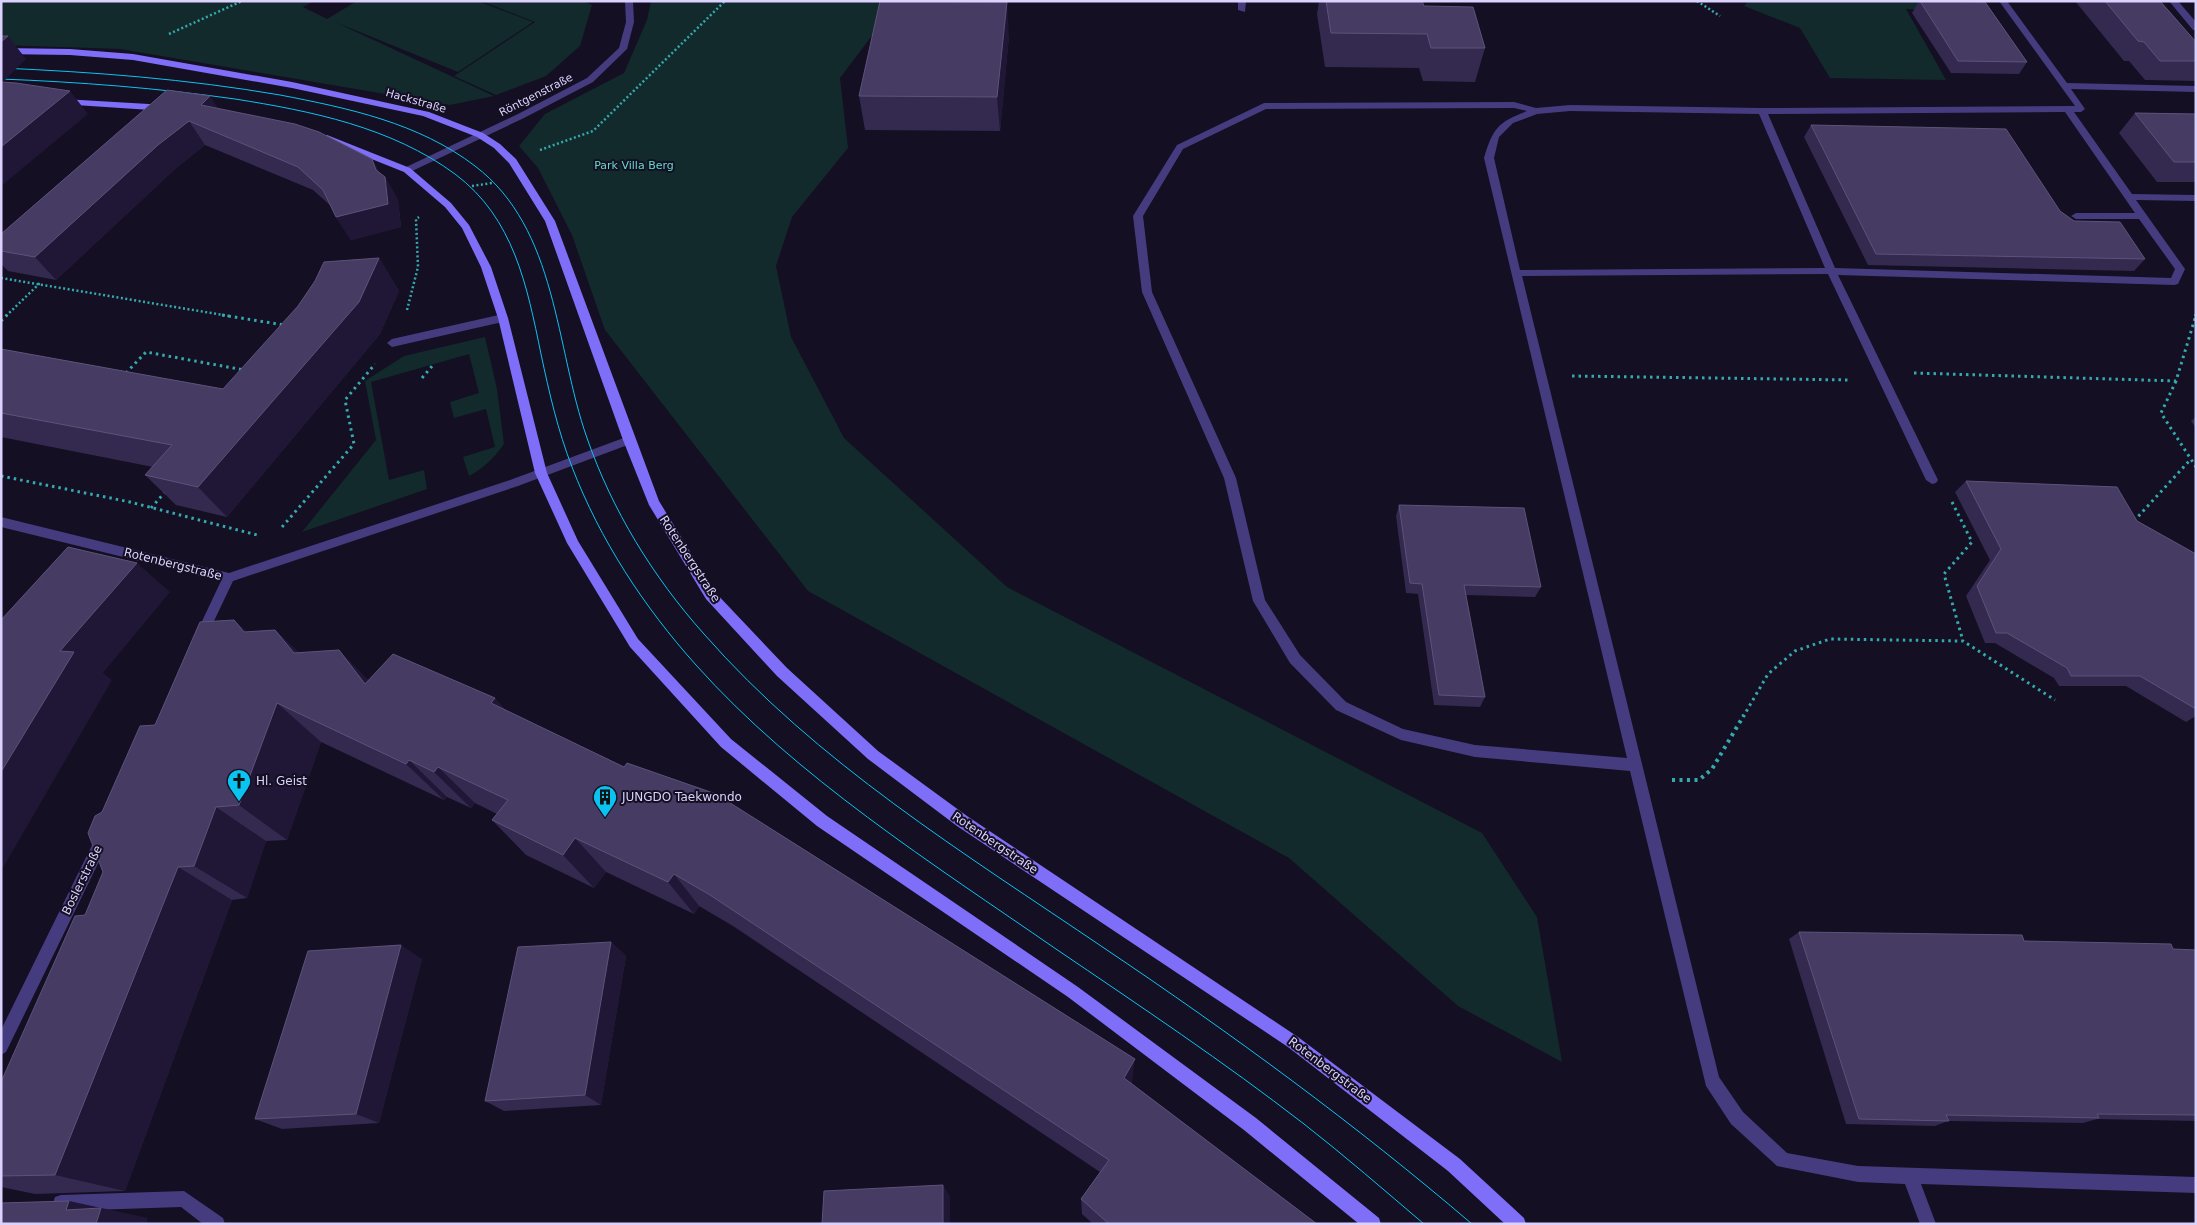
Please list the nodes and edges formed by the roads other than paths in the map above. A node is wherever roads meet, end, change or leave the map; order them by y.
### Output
1 (629, 1) edge
2 (2003, 1) edge
3 (2173, 1) edge
4 (2196, 28) edge
5 (1, 51) edge
6 (2065, 86) junction
7 (2196, 89) edge
8 (55, 101) edge
9 (174, 108) edge
10 (2068, 109) junction
11 (1536, 111) junction
12 (1762, 111) junction
13 (315, 134) edge
14 (480, 135) junction
15 (407, 170) junction
16 (2129, 197) junction
17 (2196, 198) edge
18 (2076, 216) dead end
19 (2142, 216) junction
20 (1831, 271) junction
21 (1516, 273) junction
22 (503, 318) junction
23 (392, 343) road end
24 (629, 440) junction
25 (541, 473) junction
26 (1932, 480) road end
27 (1, 522) edge
28 (229, 578) junction
29 (194, 649) edge
30 (1635, 765) junction
31 (109, 826) edge
32 (1, 1047) edge
33 (1910, 1176) junction
34 (2196, 1185) edge
35 (49, 1204) edge
36 (217, 1224) edge
37 (1373, 1224) edge
38 (1518, 1224) edge
39 (1928, 1224) edge

1 - 14 street, Röntgenstraße
2 - 6 street
3 - 4 street
5 - 14 main road, Hackstraße
6 - 7 street
6 - 10 street
8 - 9 main road
10 - 12 street
10 - 16 street
11 - 12 street
11 - 21 street
11 - 30 street
12 - 20 street
13 - 15 main road
14 - 15 street, Röntgenstraße
14 - 24 main road, Hackstraße
15 - 22 main road
16 - 17 street
16 - 19 street
18 - 19 street
19 - 20 street
20 - 21 street
20 - 26 street
21 - 30 street
22 - 23 street
22 - 25 main road
24 - 25 street, Rotenbergstraße
24 - 38 main road, Rotenbergstraße
25 - 28 street, Rotenbergstraße
25 - 37 main road
27 - 28 street, Rotenbergstraße
28 - 29 street
30 - 33 street
31 - 32 street, Boslerstraße
33 - 34 street
33 - 39 street
35 - 36 street

